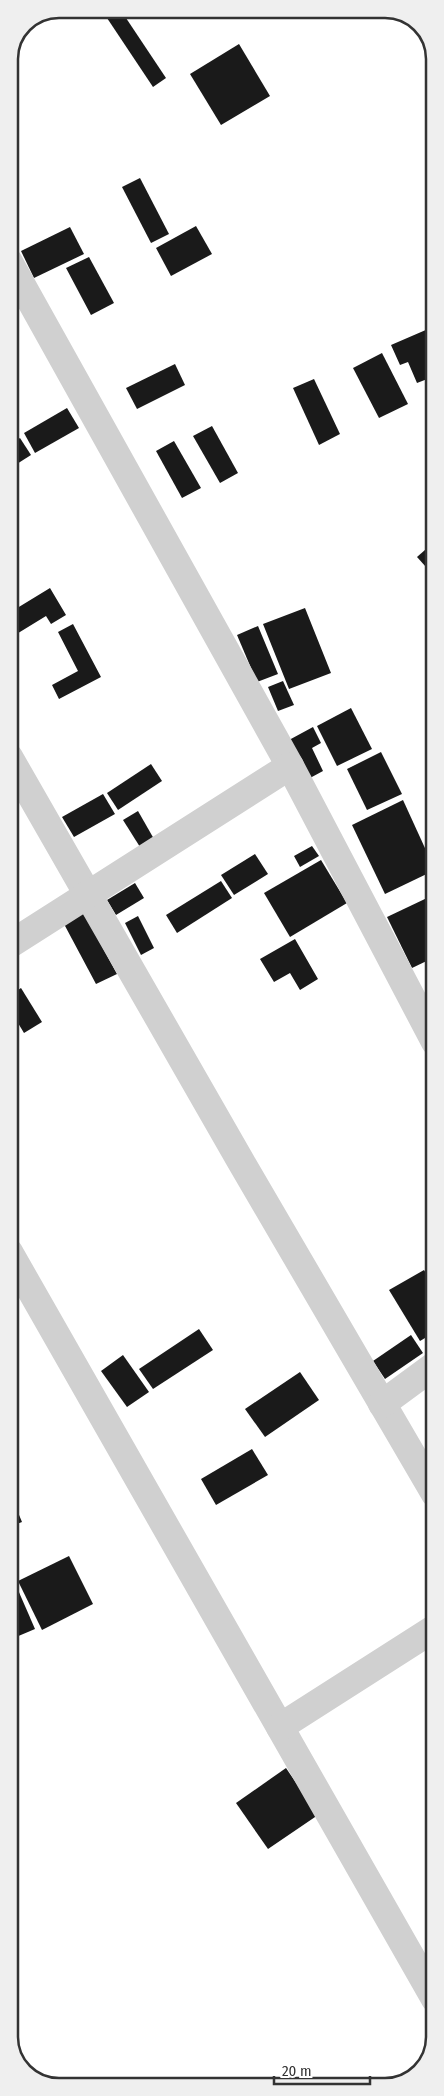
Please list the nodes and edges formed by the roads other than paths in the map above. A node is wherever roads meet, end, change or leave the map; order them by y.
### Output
1 (18, 278) edge
2 (290, 766) junction
3 (18, 772) edge
4 (88, 894) junction
5 (18, 939) edge
6 (426, 1026) edge
7 (18, 1268) edge
8 (427, 1371) edge
9 (382, 1404) junction
10 (427, 1480) edge
11 (427, 1633) edge
12 (280, 1727) junction
13 (427, 1985) edge

1 - 2 street
2 - 4 street
2 - 6 street
3 - 4 street
4 - 5 street
4 - 9 street
7 - 12 street
8 - 9 street
9 - 10 street
11 - 12 street
12 - 13 street

